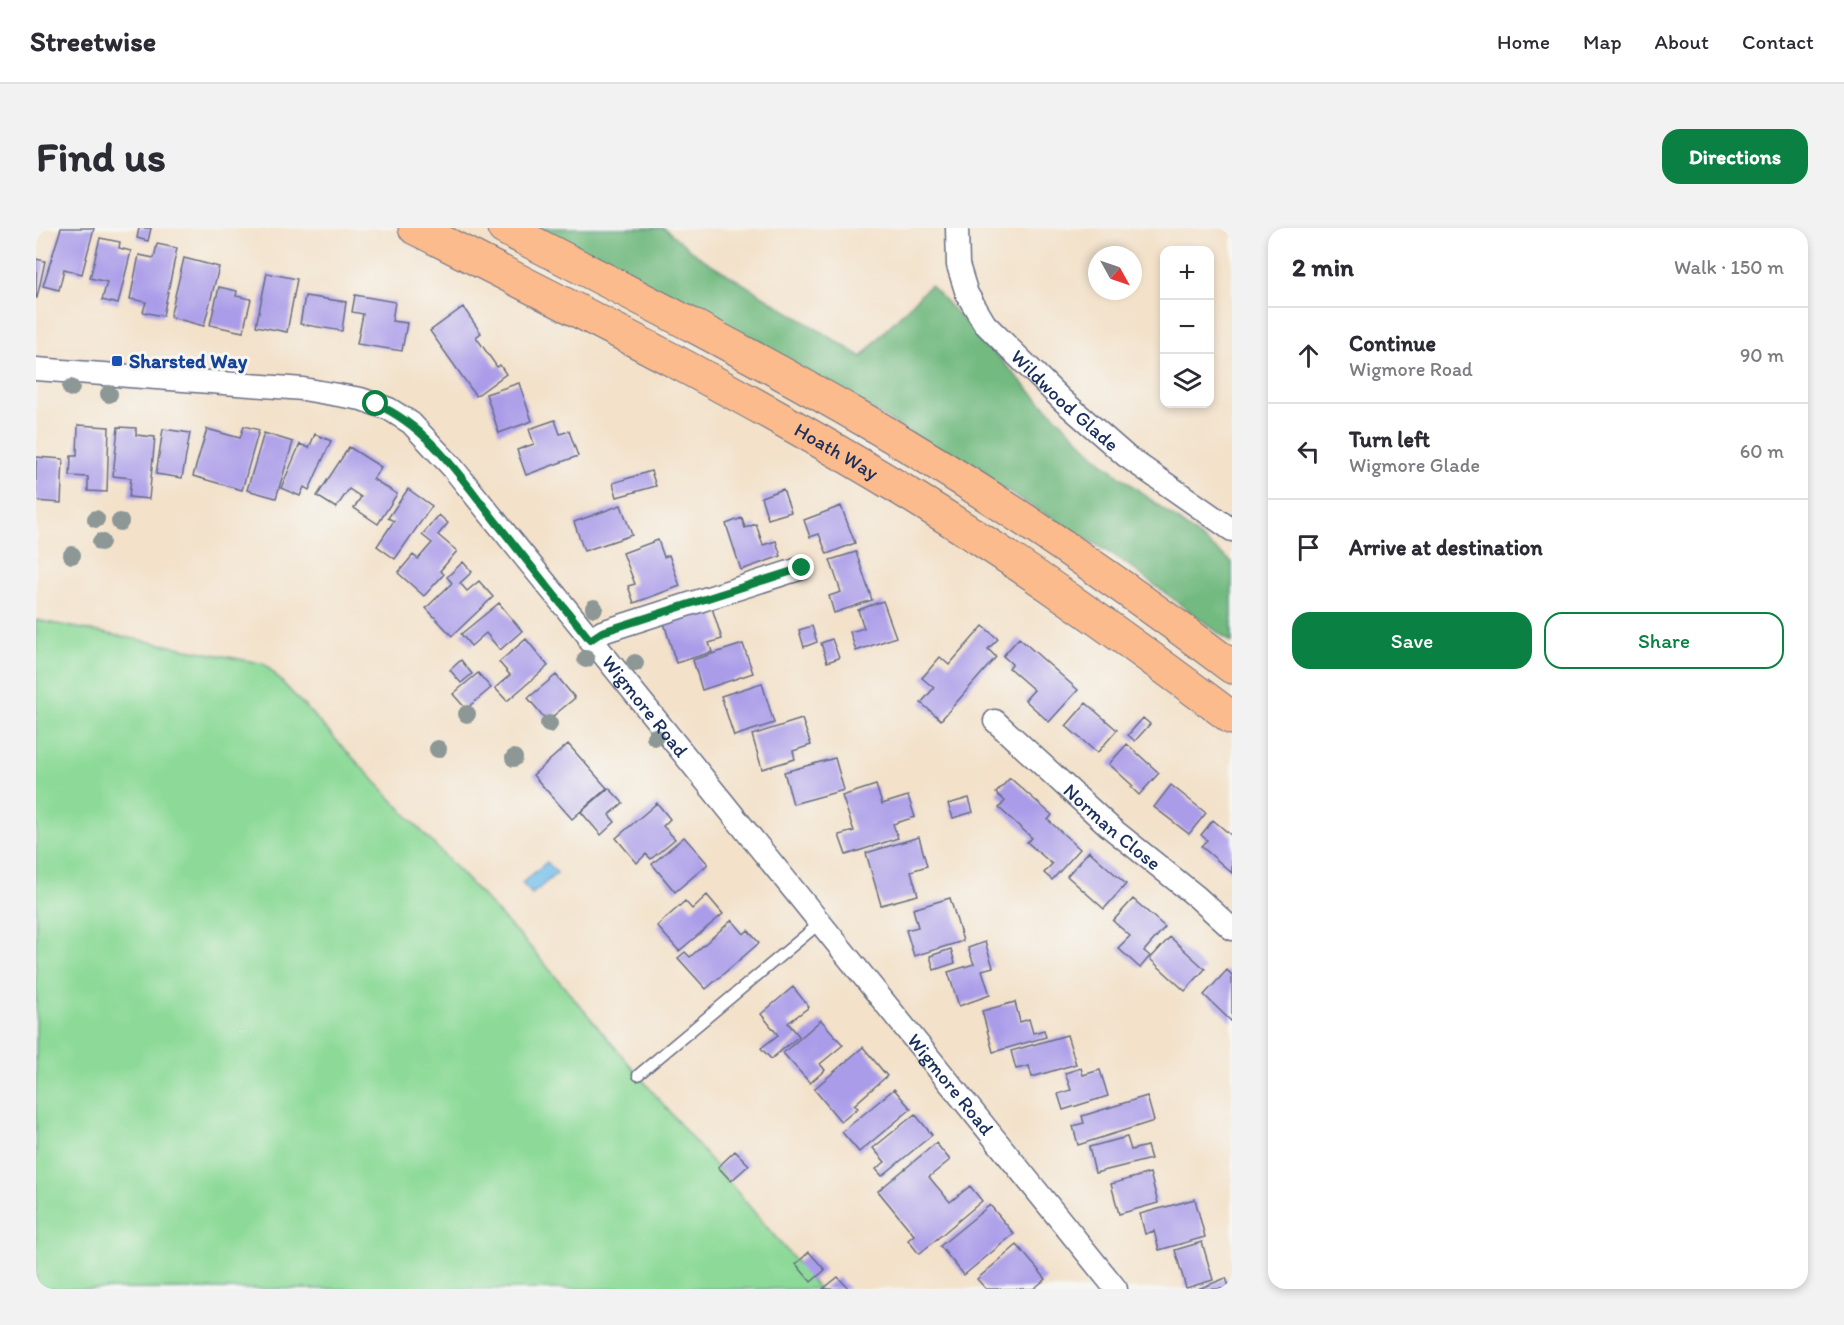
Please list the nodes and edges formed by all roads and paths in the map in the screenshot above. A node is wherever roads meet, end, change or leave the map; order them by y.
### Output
1 (415, 228) edge
2 (504, 228) edge
3 (957, 228) edge
4 (36, 369) edge
5 (1232, 531) edge
6 (802, 568) dead end
7 (590, 640) junction
8 (1232, 667) edge
9 (1232, 718) edge
10 (995, 722) dead end
11 (820, 923) junction
12 (1232, 929) edge
13 (638, 1075) dead end
14 (1116, 1289) edge

1 - 9 main road, Hoath Way
2 - 8 main road, Hoath Way
3 - 5 street, Wildwood Glade
4 - 7 street, Wigmore Road
6 - 7 street
7 - 11 street, Wigmore Road
10 - 12 street, Norman Close
11 - 13 lane
11 - 14 street, Wigmore Road

